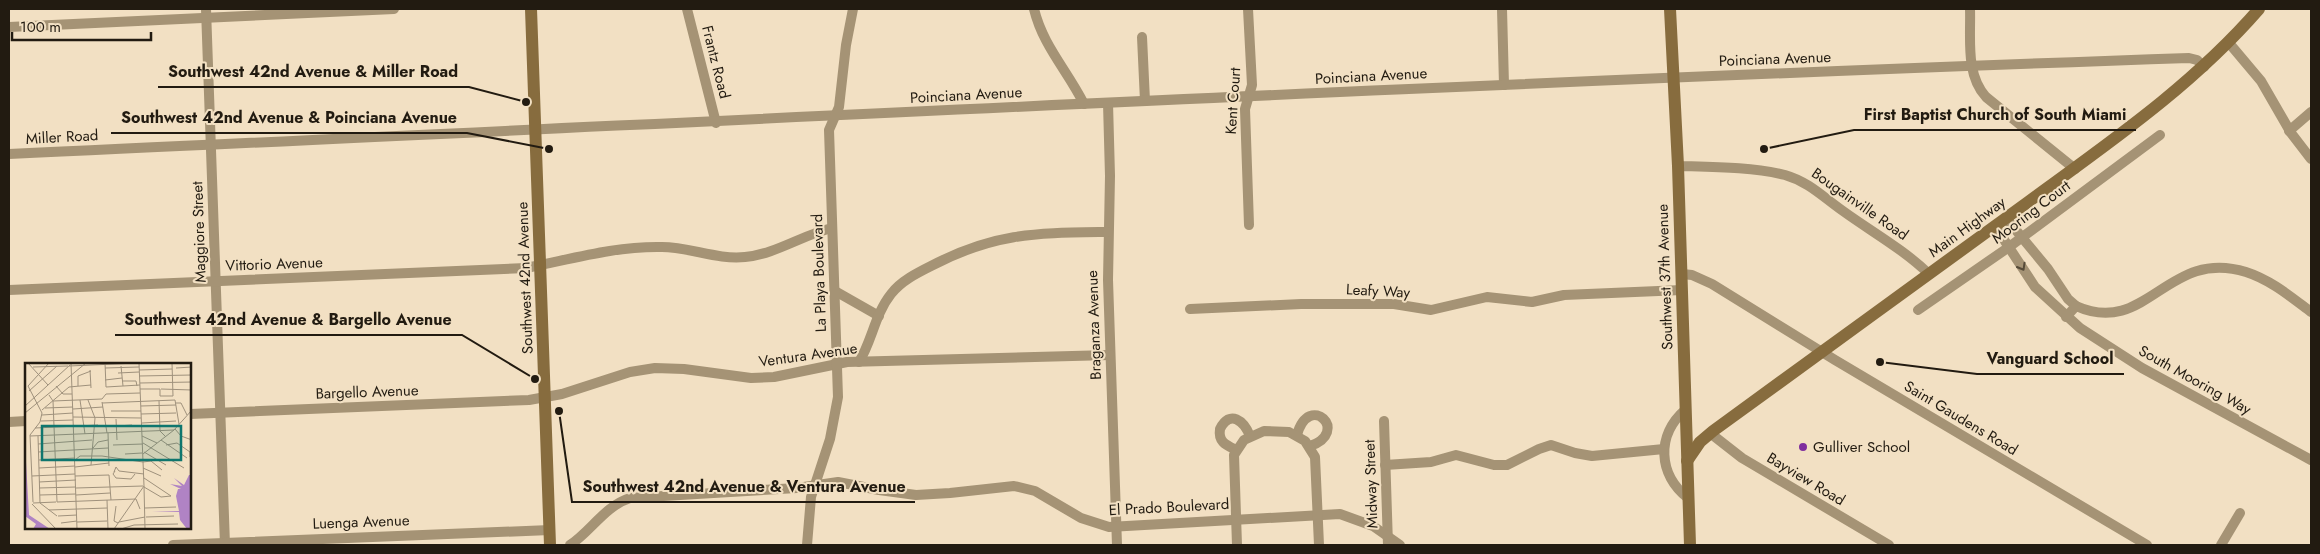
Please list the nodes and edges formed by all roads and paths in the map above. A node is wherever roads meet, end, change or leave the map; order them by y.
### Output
1 (394, 9) edge
2 (531, 9) edge
3 (687, 9) edge
4 (853, 9) edge
5 (1034, 9) edge
6 (1248, 9) edge
7 (1502, 9) edge
8 (1670, 9) edge
9 (1970, 9) edge
10 (2258, 9) edge
11 (206, 13) edge
12 (9, 27) edge
13 (1142, 37) dead end
14 (2229, 43) junction
15 (1972, 66) junction
16 (2204, 66) junction
17 (1674, 78) junction
18 (1504, 85) junction
19 (1249, 98) junction
20 (1145, 101) junction
21 (1108, 103) junction
22 (1084, 104) junction
23 (2311, 112) edge
24 (835, 116) junction
25 (716, 123) junction
26 (536, 130) junction
27 (2290, 131) junction
28 (2160, 135) dead end
29 (211, 145) junction
30 (9, 154) edge
31 (2311, 159) edge
32 (1678, 166) junction
33 (2075, 169) junction
34 (2006, 218) junction
35 (1249, 225) dead end
36 (1995, 226) junction
37 (832, 228) junction
38 (1108, 232) junction
39 (2022, 237) junction
40 (2009, 248) junction
41 (540, 265) junction
42 (1682, 274) junction
43 (1929, 274) junction
44 (216, 282) junction
45 (9, 290) edge
46 (835, 290) junction
47 (1682, 290) junction
48 (2076, 306) junction
49 (1190, 309) dead end
50 (1918, 310) dead end
51 (2311, 312) edge
52 (879, 316) junction
53 (2066, 317) junction
54 (1822, 352) junction
55 (1110, 355) junction
56 (859, 362) junction
57 (838, 363) junction
58 (546, 397) junction
59 (220, 413) junction
60 (191, 414) edge
61 (1686, 416) junction
62 (25, 421) edge
63 (1384, 421) dead end
64 (9, 422) edge
65 (1709, 434) junction
66 (1297, 435) junction
67 (1250, 436) junction
68 (1310, 446) junction
69 (1664, 449) junction
70 (1236, 450) junction
71 (2311, 460) edge
72 (1687, 461) junction
73 (1385, 465) junction
74 (814, 486) junction
75 (1688, 498) junction
76 (2240, 513) dead end
77 (1317, 514) junction
78 (1236, 519) junction
79 (1117, 526) junction
80 (550, 530) junction
81 (1388, 540) edge
82 (225, 544) edge
83 (173, 545) edge
84 (550, 545) edge
85 (570, 545) edge
86 (807, 545) edge
87 (1117, 545) edge
88 (1237, 545) edge
89 (1319, 545) edge
90 (1400, 545) edge
91 (1690, 545) edge
92 (1889, 545) edge
93 (2147, 545) edge
94 (2221, 545) edge

1 - 11 street
2 - 26 main road, Southwest 42nd Avenue
3 - 25 street, Frantz Road
4 - 24 street, La Playa Boulevard
5 - 22 street
6 - 19 street, Kent Court
7 - 18 street
8 - 17 main road, Southwest 37th Avenue
9 - 15 street
10 - 14 main road, Main Highway
11 - 12 street
11 - 29 street, Maggiore Street
13 - 20 street
14 - 16 main road, Main Highway
14 - 27 street
15 - 16 street, Poinciana Avenue
15 - 17 street, Poinciana Avenue
15 - 33 street
16 - 33 main road, Main Highway
17 - 18 street, Poinciana Avenue
17 - 32 main road, Southwest 37th Avenue
18 - 19 street, Poinciana Avenue
19 - 20 street, Poinciana Avenue
19 - 35 street, Kent Court
20 - 21 street, Poinciana Avenue
21 - 22 street, Poinciana Avenue
21 - 38 street, Braganza Avenue
22 - 24 street, Poinciana Avenue
23 - 27 street
24 - 25 street, Poinciana Avenue
24 - 37 street, La Playa Boulevard
25 - 26 street, Poinciana Avenue
26 - 29 street, Miller Road
26 - 41 main road, Southwest 42nd Avenue
27 - 31 street
28 - 39 street, Mooring Court
29 - 30 street, Miller Road
29 - 44 street, Maggiore Street
32 - 42 main road, Southwest 37th Avenue
32 - 43 street, Bougainville Road
33 - 34 main road, Main Highway
34 - 36 main road, Main Highway
34 - 39 street
36 - 40 street, South Mooring Way
36 - 43 main road, Main Highway
37 - 41 street, Vittorio Avenue
37 - 46 street, La Playa Boulevard
38 - 52 street
38 - 55 street, Braganza Avenue
39 - 40 street, Mooring Court
39 - 48 street
40 - 50 street, Mooring Court
40 -> 53 street, South Mooring Way
41 - 44 street, Vittorio Avenue
41 - 58 main road, Southwest 42nd Avenue
42 - 47 main road, Southwest 37th Avenue
42 - 54 street, Saint Gaudens Road
43 - 54 main road, Main Highway
44 - 45 street, Vittorio Avenue
44 - 59 street, Maggiore Street
46 - 52 street
46 - 57 street, La Playa Boulevard
47 - 49 street, Leafy Way
47 - 61 main road, Southwest 37th Avenue
48 - 51 street
48 - 53 street
52 - 56 street
53 - 71 street, South Mooring Way
54 - 65 main road, Main Highway
54 - 93 street, Saint Gaudens Road
55 - 56 street, Ventura Avenue
55 - 79 street, Braganza Avenue
56 - 57 street, Ventura Avenue
57 - 58 street, Ventura Avenue
57 - 74 street, La Playa Boulevard
58 - 59 street, Bargello Avenue
58 - 80 main road, Southwest 42nd Avenue
59 - 60 street, Bargello Avenue
59 - 82 street, Maggiore Street
61 - 65 main road
61 - 69 street
61 - 72 main road, Southwest 37th Avenue
62 - 64 street
63 - 73 street, Midway Street
65 - 72 main road, Main Highway
65 - 92 street, Bayview Road
66 - 67 street
66 - 68 street
66 - 68 street
67 - 70 street
67 - 70 street
68 - 77 street
69 - 73 street
69 - 75 street
70 - 78 street
72 - 75 main road, Southwest 37th Avenue
73 - 81 street, Midway Street
74 - 79 street, El Prado Boulevard
74 - 85 street, El Prado Boulevard
74 - 86 street, La Playa Boulevard
75 - 91 main road, Southwest 37th Avenue
76 - 94 street
77 - 78 street, El Prado Boulevard
77 - 81 street, El Prado Boulevard
77 - 89 street
78 - 79 street, El Prado Boulevard
78 - 88 street
79 - 87 street, Braganza Avenue
80 - 82 street, Luenga Avenue
80 - 84 main road, Southwest 42nd Avenue
81 - 90 street, El Prado Boulevard
82 - 83 street, Luenga Avenue

